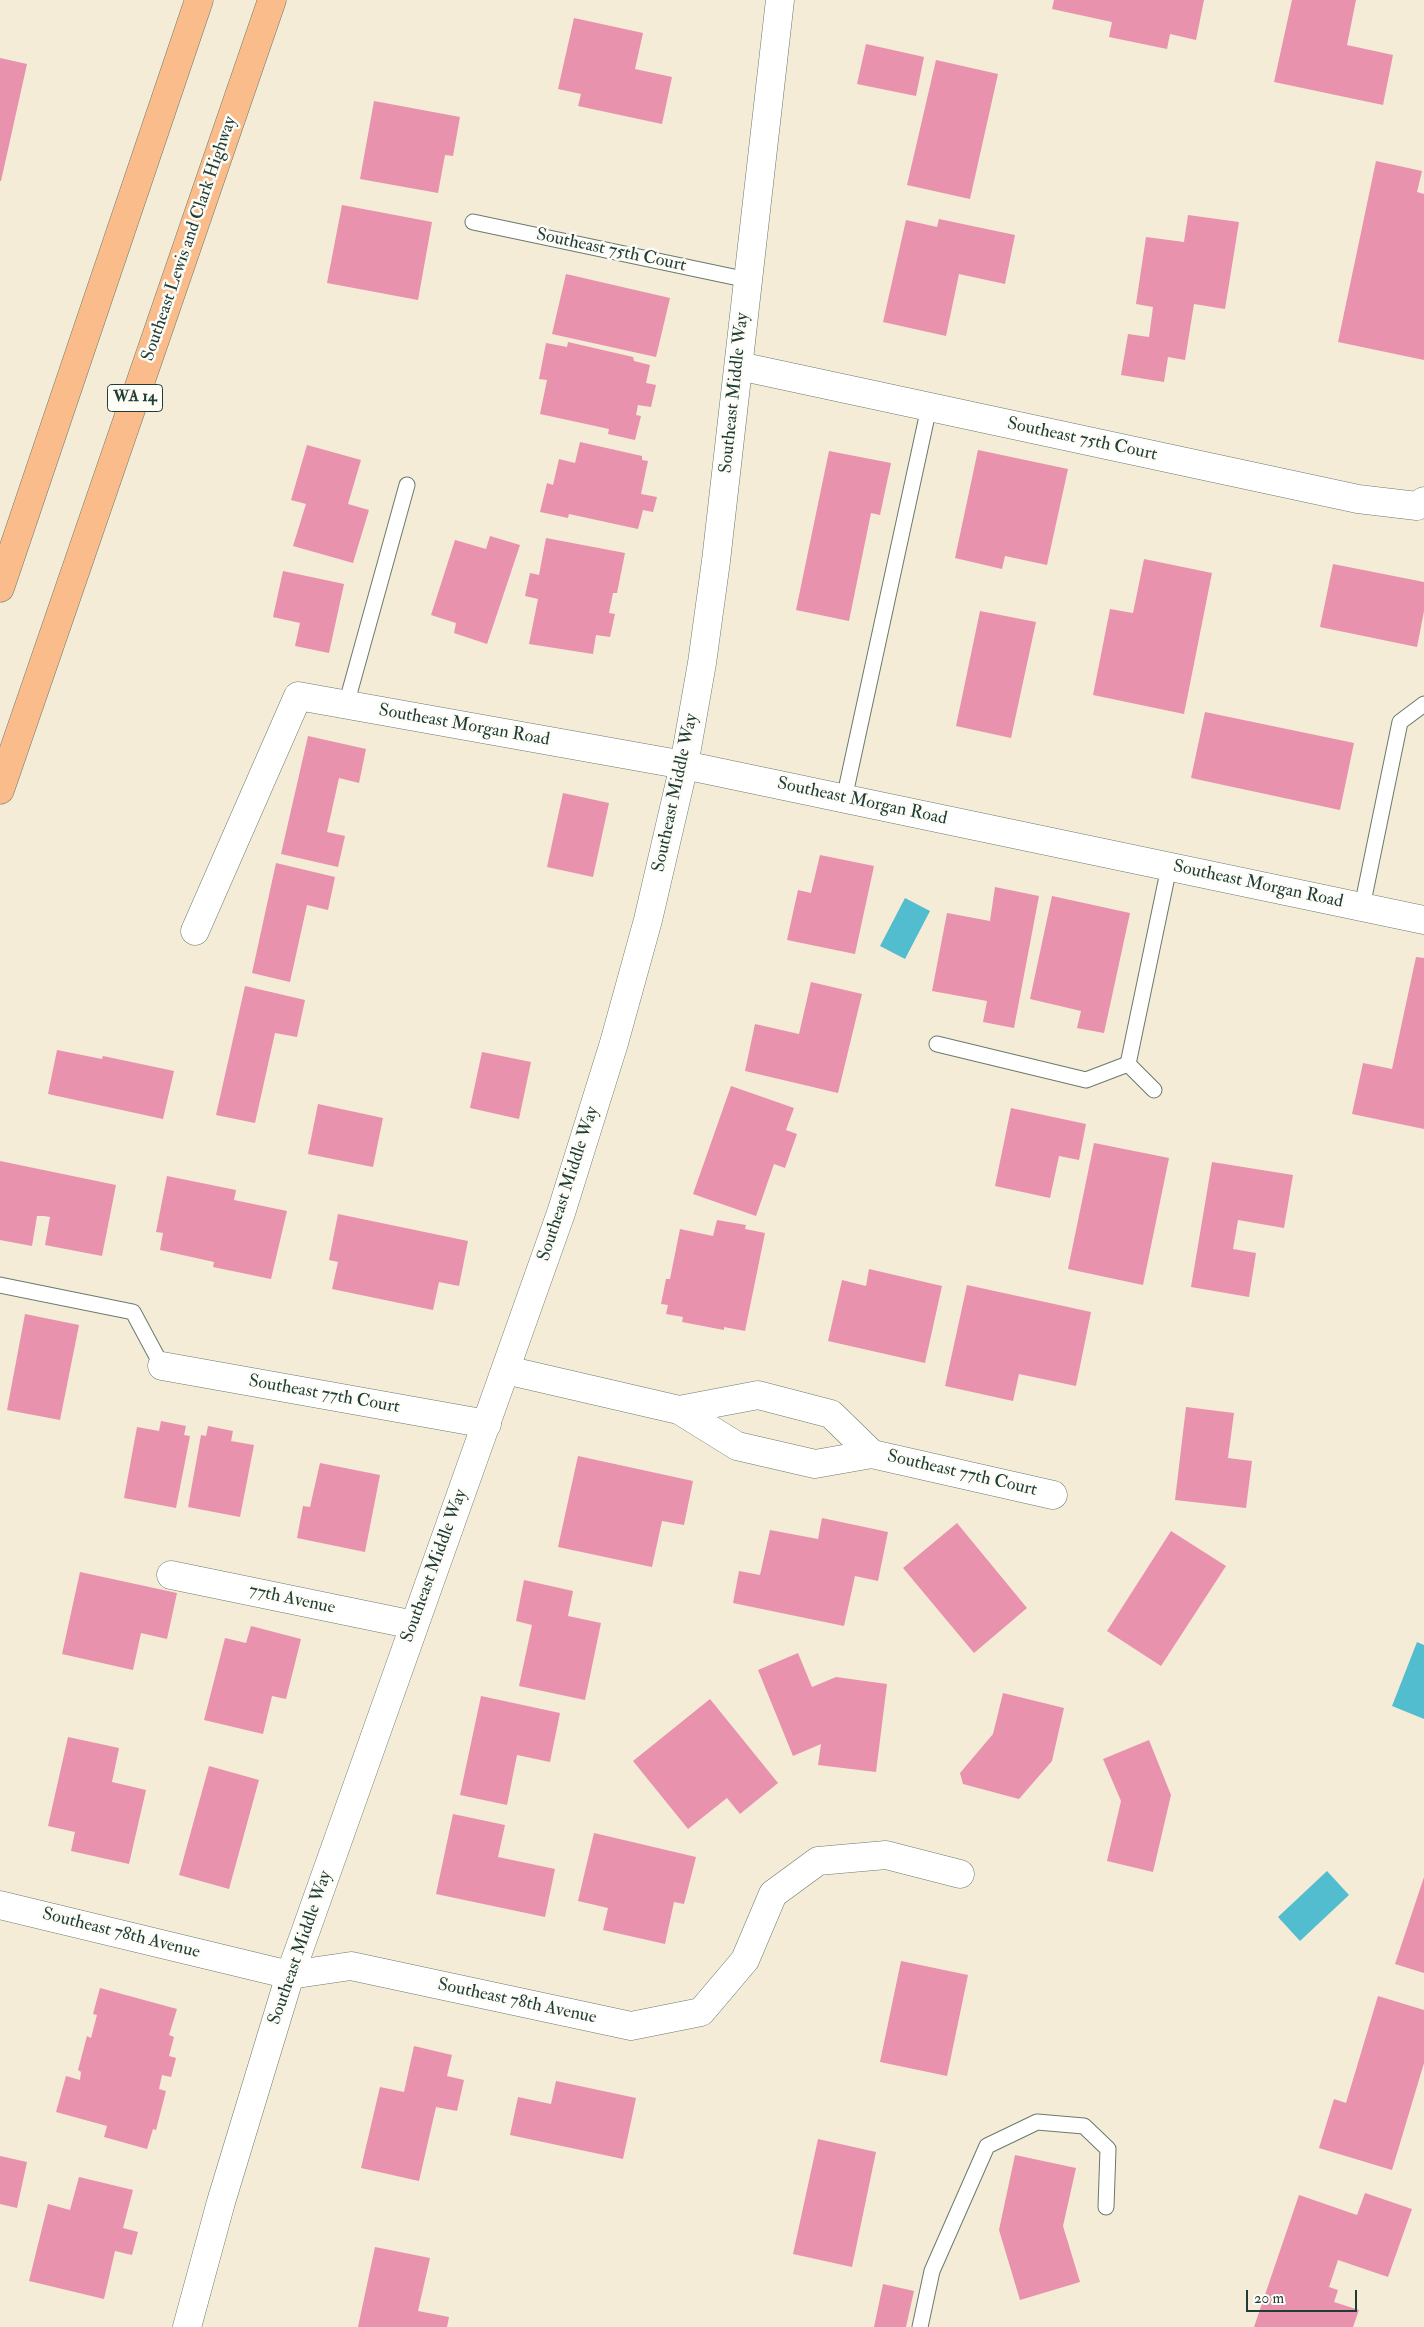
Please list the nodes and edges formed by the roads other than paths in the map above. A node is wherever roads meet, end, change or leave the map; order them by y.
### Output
1 (199, 0) edge
2 (272, 0) edge
3 (780, 0) edge
4 (473, 222) dead end
5 (748, 280) junction
6 (739, 366) junction
7 (929, 407) junction
8 (407, 485) dead end
9 (1424, 501) edge
10 (0, 588) edge
11 (1424, 704) edge
12 (346, 705) junction
13 (684, 765) junction
14 (0, 790) edge
15 (844, 799) junction
16 (1170, 867) junction
17 (1362, 907) junction
18 (1424, 920) edge
19 (195, 931) dead end
20 (938, 1044) dead end
21 (1128, 1064) junction
22 (1154, 1090) dead end
23 (0, 1285) edge
24 (162, 1366) joint
25 (506, 1370) junction
26 (679, 1410) junction
27 (487, 1424) junction
28 (872, 1454) junction
29 (1053, 1495) dead end
30 (171, 1575) dead end
31 (414, 1626) junction
32 (960, 1874) dead end
33 (0, 1905) edge
34 (290, 1975) junction
35 (1106, 2207) dead end
36 (187, 2327) edge
37 (920, 2327) edge

1 - 10 highway
2 - 14 highway, Southeast Lewis and Clark Highway / WA 14
3 - 5 street, Southeast Middle Way
4 - 5 lane, Southeast 75th Court
5 - 6 street, Southeast Middle Way
6 - 7 street, Southeast 75th Court
6 - 13 street, Southeast Middle Way
7 - 9 street, Southeast 75th Court
7 - 15 lane
8 - 12 lane
11 - 17 lane
12 - 13 street, Southeast Morgan Road
12 - 19 street, Southeast Morgan Road
13 - 15 street, Southeast Morgan Road
13 - 25 street, Southeast Middle Way
15 - 16 street, Southeast Morgan Road
16 - 17 street, Southeast Morgan Road
16 - 21 lane
17 - 18 street, Southeast Morgan Road
20 - 21 lane
21 - 22 lane
23 - 24 lane
24 - 27 street, Southeast 77th Court
25 - 26 street, Southeast 77th Court
25 - 27 street, Southeast Middle Way
26 - 28 street, Southeast 77th Court
26 - 28 street, Southeast 77th Court
27 - 31 street, Southeast Middle Way
28 - 29 street, Southeast 77th Court
30 - 31 street, 77th Avenue
31 - 34 street, Southeast Middle Way
32 - 34 street, Southeast 78th Avenue
33 - 34 street, Southeast 78th Avenue
34 - 36 street, Southeast Middle Way
35 - 37 lane

